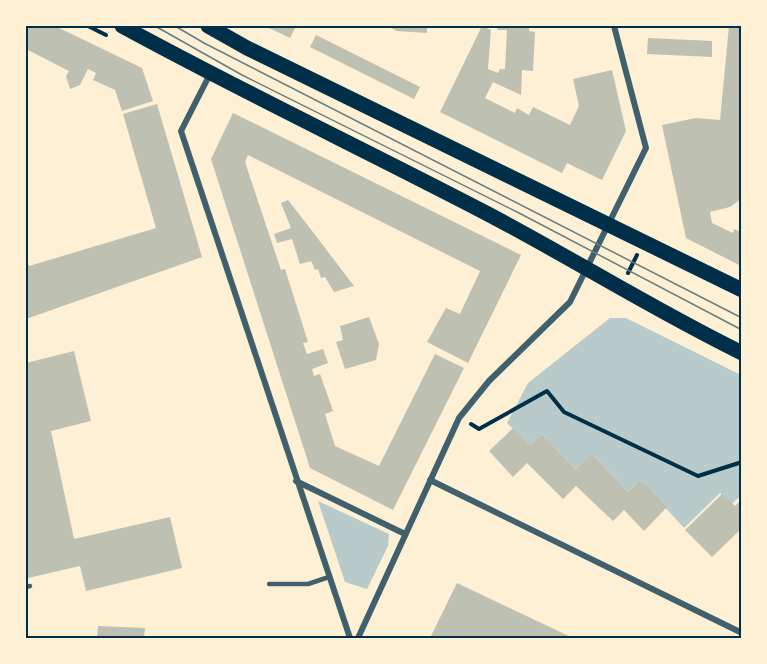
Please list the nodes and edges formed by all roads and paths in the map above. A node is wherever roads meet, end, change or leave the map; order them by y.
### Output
1 (122, 26) edge
2 (208, 26) edge
3 (614, 26) edge
4 (210, 74) junction
5 (608, 225) junction
6 (644, 243) junction
7 (586, 269) junction
8 (620, 289) junction
9 (741, 290) edge
10 (741, 353) edge
11 (459, 418) junction
12 (741, 462) edge
13 (430, 480) junction
14 (296, 481) junction
15 (405, 534) junction
16 (329, 577) junction
17 (269, 584) dead end
18 (741, 633) edge
19 (350, 639) edge
20 (358, 639) edge

1 - 4 main road
2 - 5 main road
3 - 5 street
4 - 7 main road
4 - 14 street
5 - 6 main road
5 - 7 street
6 - 8 path
6 - 9 main road
7 - 8 main road
7 - 11 street
8 - 10 main road
11 - 12 path
11 - 13 street
13 - 15 street
13 - 18 street
14 - 15 street
14 - 16 street
15 - 20 street
16 - 17 lane
16 - 19 street

